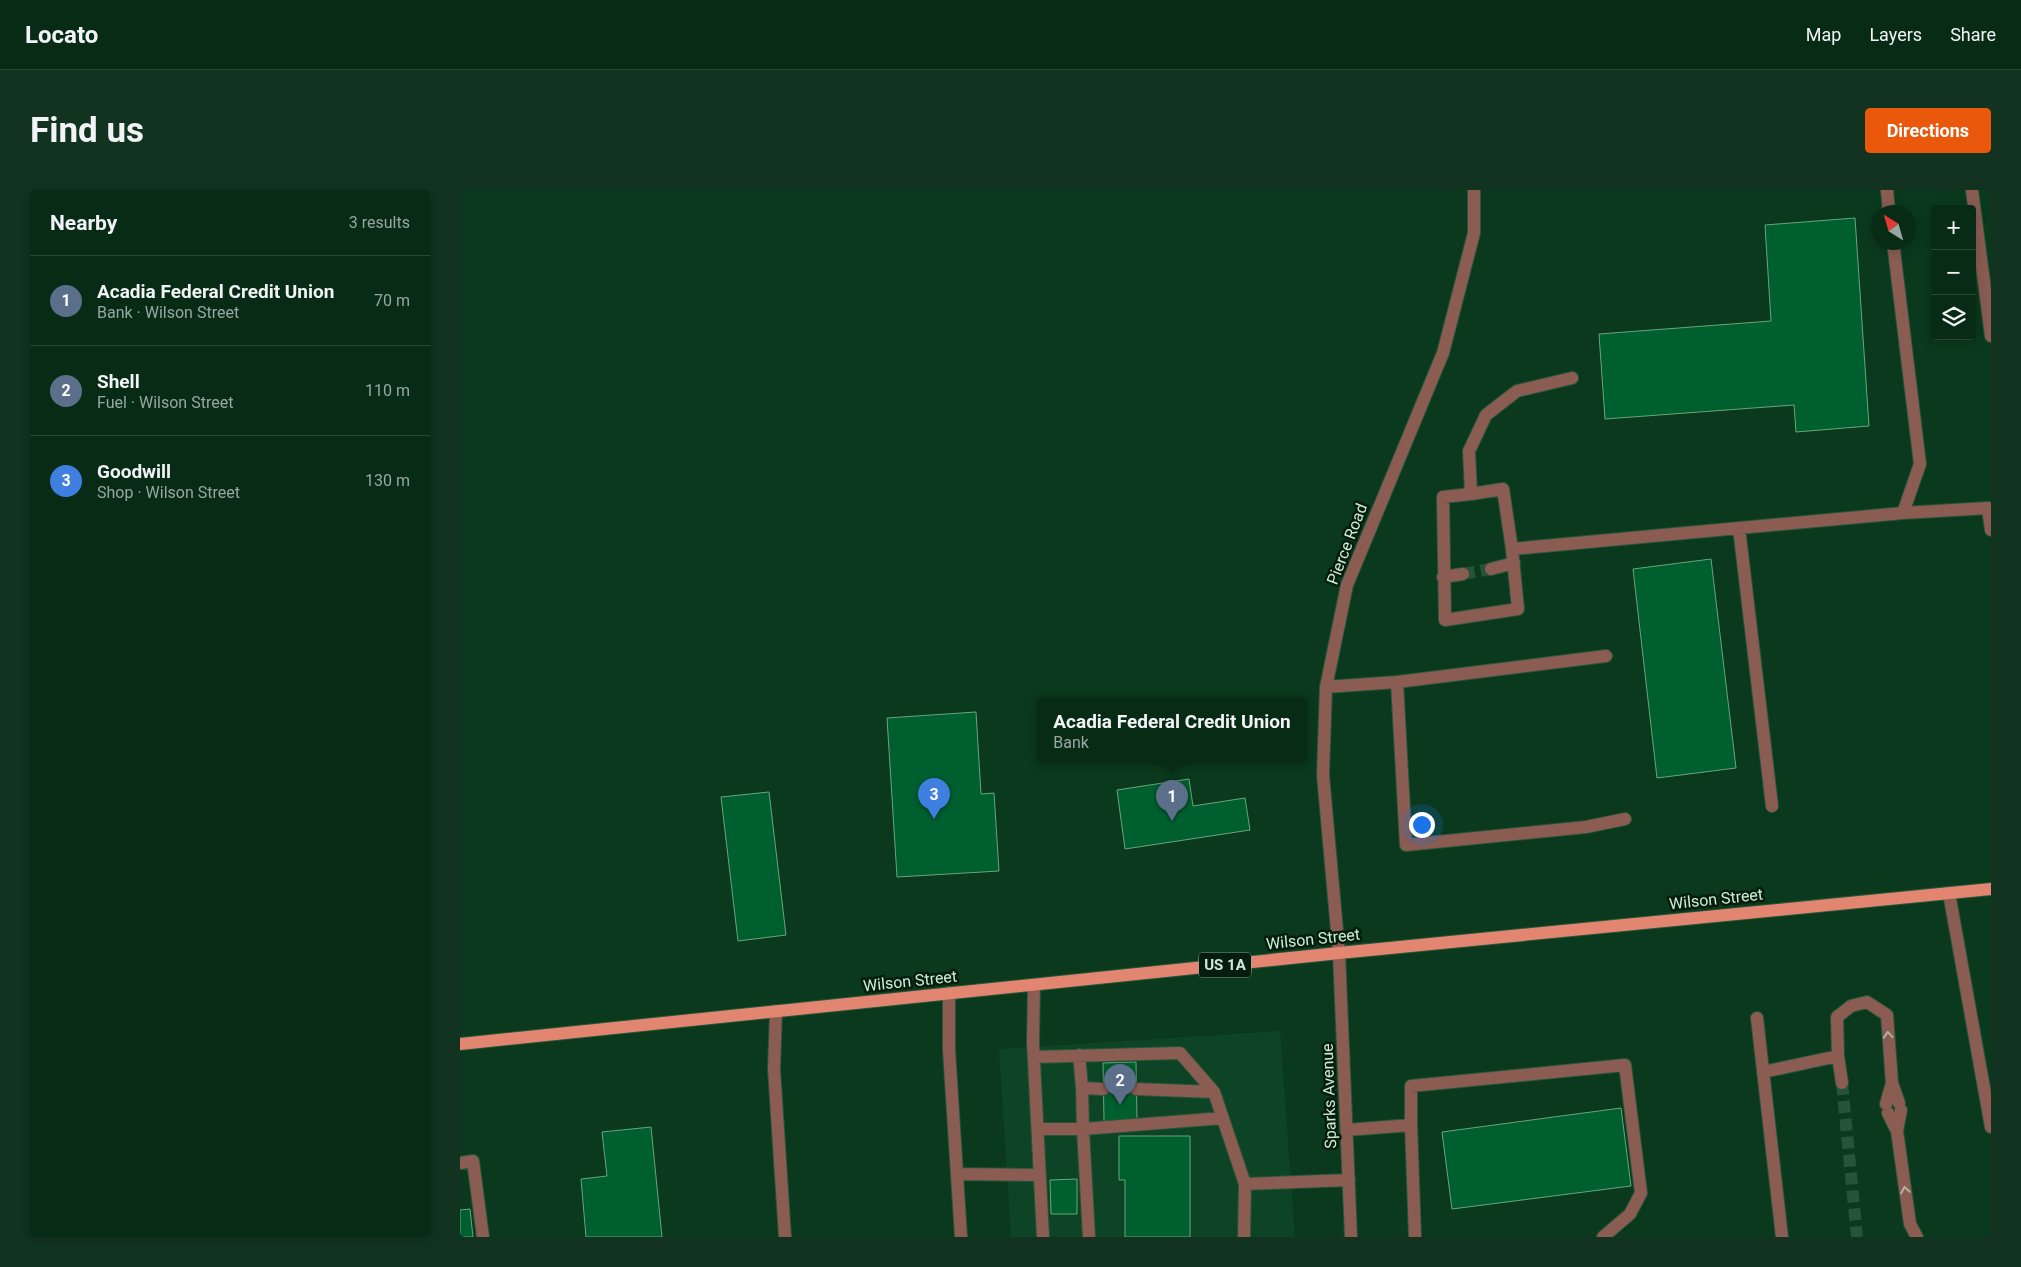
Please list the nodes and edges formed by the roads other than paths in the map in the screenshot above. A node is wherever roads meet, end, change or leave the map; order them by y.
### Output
1 (1474, 190) edge
2 (1887, 190) edge
3 (1972, 190) edge
4 (1888, 205) edge
5 (1894, 250) edge
6 (1985, 254) edge
7 (1991, 336) edge
8 (1572, 378) dead end
9 (1471, 494) junction
10 (1990, 506) edge
11 (1903, 513) junction
12 (1740, 528) junction
13 (1991, 530) edge
14 (1512, 549) junction
15 (1514, 563) junction
16 (1490, 569) tunnel mouth
17 (1463, 574) tunnel mouth
18 (1443, 576) junction
19 (1606, 656) dead end
20 (1397, 682) junction
21 (1326, 687) junction
22 (1772, 806) dead end
23 (1625, 819) dead end
24 (1991, 889) edge
25 (1949, 893) junction
26 (1339, 953) junction
27 (1034, 985) junction
28 (949, 993) junction
29 (776, 1011) junction
30 (1757, 1018) dead end
31 (460, 1044) edge
32 (1079, 1056) junction
33 (1838, 1056) junction
34 (1034, 1057) junction
35 (1763, 1072) junction
36 (1842, 1083) tunnel mouth
37 (1082, 1088) junction
38 (1136, 1088) tunnel mouth
39 (1103, 1089) tunnel mouth
40 (1214, 1092) junction
41 (1223, 1118) junction
42 (1410, 1125) junction
43 (1991, 1127) edge
44 (1038, 1129) junction
45 (1083, 1129) junction
46 (1347, 1130) junction
47 (460, 1163) edge
48 (957, 1174) junction
49 (1040, 1175) junction
50 (1349, 1180) junction
51 (1245, 1184) junction
52 (483, 1237) edge
53 (785, 1237) edge
54 (961, 1237) edge
55 (1043, 1237) edge
56 (1088, 1237) edge
57 (1244, 1237) edge
58 (1352, 1237) edge
59 (1414, 1237) edge
60 (1603, 1237) edge
61 (1782, 1237) edge
62 (1917, 1237) edge

1 - 21 street, Pierce Road
2 - 4 street
3 - 6 street
5 - 11 street
6 - 7 street
8 - 9 street
9 - 14 street
9 - 18 street
10 - 11 street
10 - 13 street
11 - 12 street
12 - 14 street
12 - 22 street
14 - 15 street
15 - 16 street
15 - 18 street
17 - 18 street
19 - 20 street
20 - 21 street
20 - 23 street
21 - 26 street, Pierce Road
24 - 25 main road, Wilson Street / US 1A
25 - 26 main road, Wilson Street / US 1A
25 - 43 street
26 - 27 main road, Wilson Street / US 1A
26 - 46 street, Sparks Avenue
27 - 28 main road, Wilson Street / US 1A
27 - 34 street
28 - 29 main road, Wilson Street / US 1A
28 - 48 street
29 - 31 main road, Wilson Street / US 1A
29 - 53 street
30 - 35 street
32 - 34 street
32 - 37 street
32 - 40 street
33 - 35 street
33 - 36 street
62 -> 33 street
34 - 44 street
35 - 61 street
37 - 39 street
37 - 45 street
38 - 40 street
40 - 41 street
41 - 45 street
41 - 51 street
42 - 46 street
42 - 59 street
42 - 60 street
44 - 45 street
44 - 49 street
45 - 56 street
46 - 50 street, Sparks Avenue
47 - 52 street
48 - 49 street
48 - 54 street
49 - 55 street
50 - 51 street
50 - 58 street, Sparks Avenue
51 - 57 street

